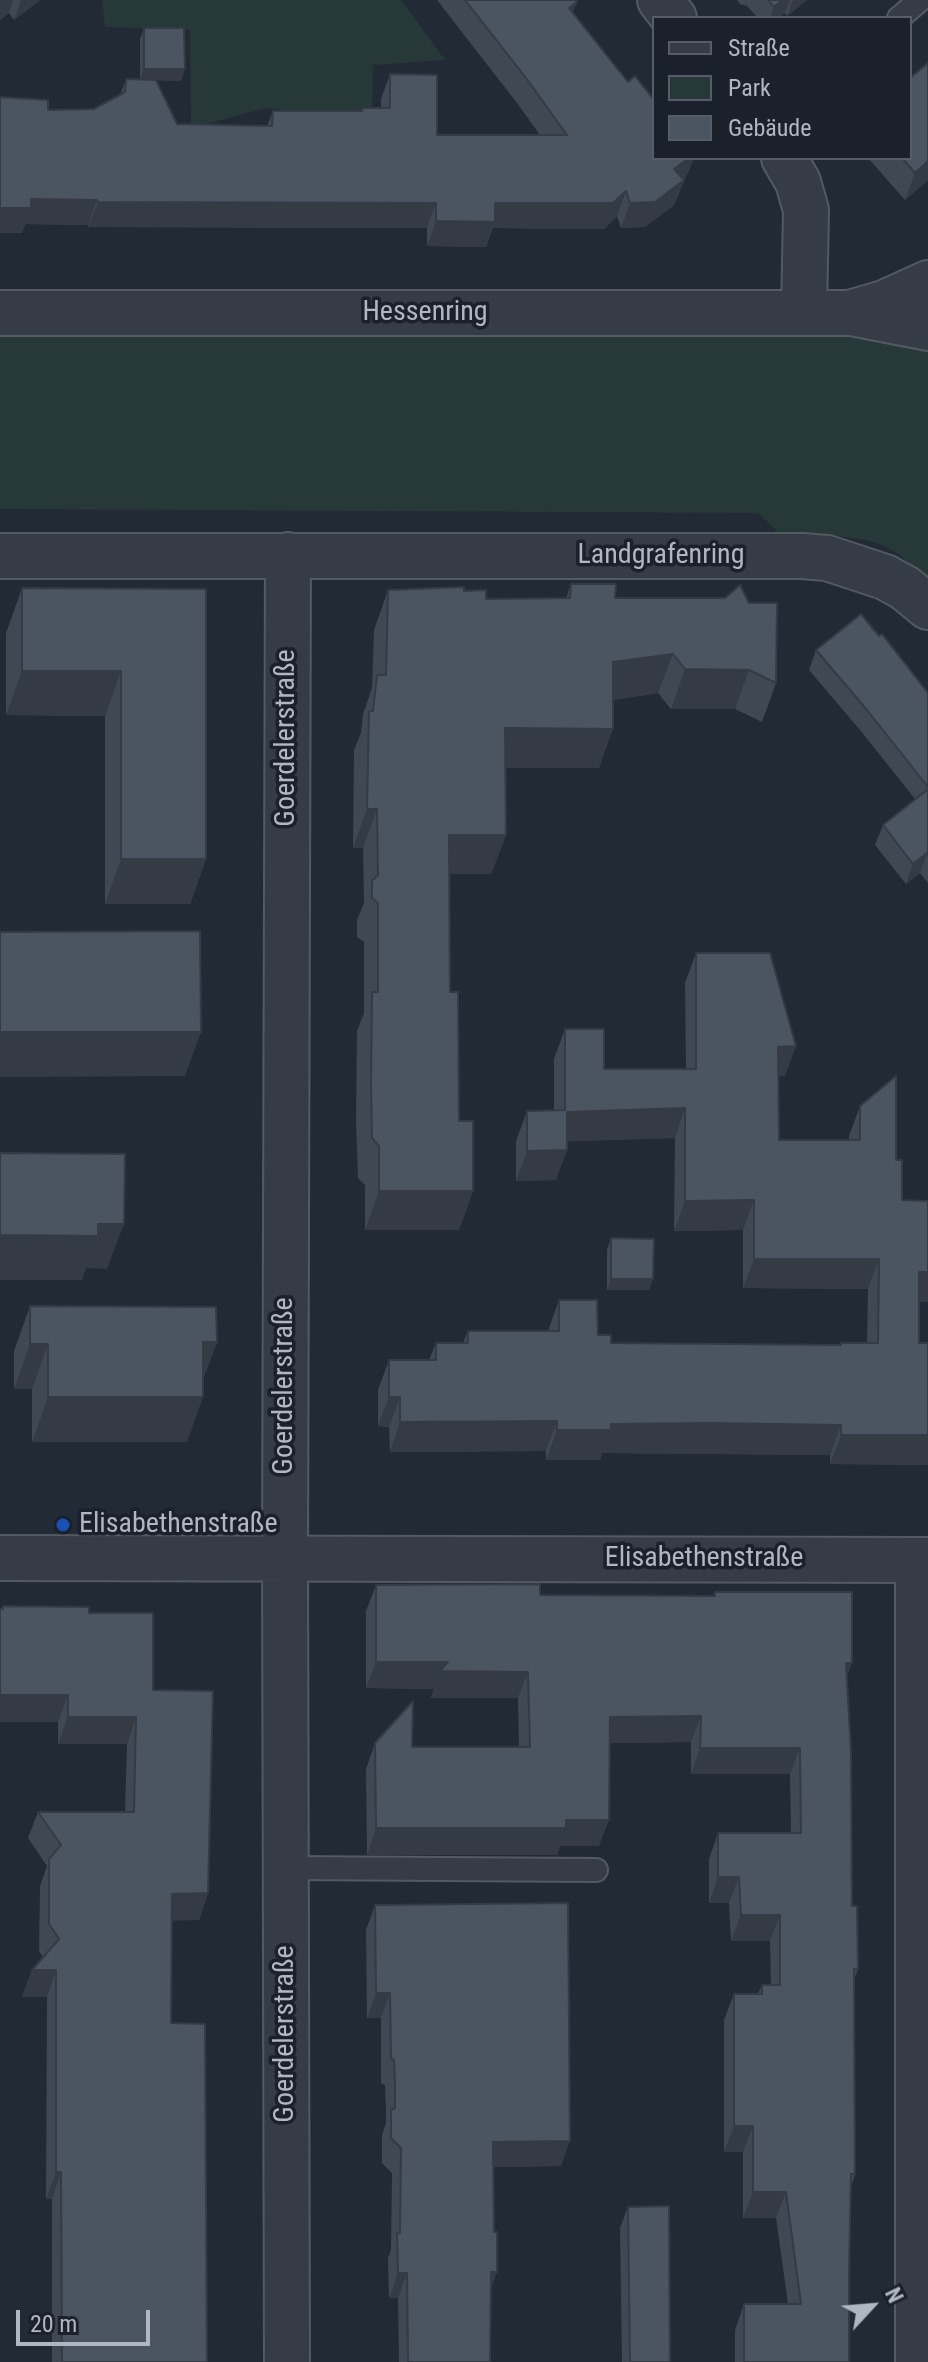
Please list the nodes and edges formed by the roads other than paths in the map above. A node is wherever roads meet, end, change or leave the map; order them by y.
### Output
1 (660, 0) edge
2 (920, 0) edge
3 (672, 16) edge
4 (901, 16) edge
5 (785, 160) edge
6 (928, 283) edge
7 (0, 313) edge
8 (804, 313) junction
9 (851, 313) junction
10 (928, 328) edge
11 (288, 555) junction
12 (0, 556) edge
13 (928, 607) edge
14 (285, 1557) junction
15 (0, 1558) edge
16 (923, 1560) edge
17 (286, 1868) junction
18 (596, 1870) dead end
19 (287, 2362) edge
20 (918, 2362) edge

1 - 3 street
2 - 4 lane
5 - 8 street
6 - 9 street
7 - 8 street, Hessenring
8 - 9 street, Hessenring
9 - 10 street
11 - 12 street
11 - 13 street, Landgrafenring
11 - 14 street, Goerdelerstraße
14 - 15 street, Elisabethenstraße
14 - 16 street, Elisabethenstraße
14 - 17 street, Goerdelerstraße
16 - 20 street
17 - 18 lane
17 - 19 street, Goerdelerstraße

